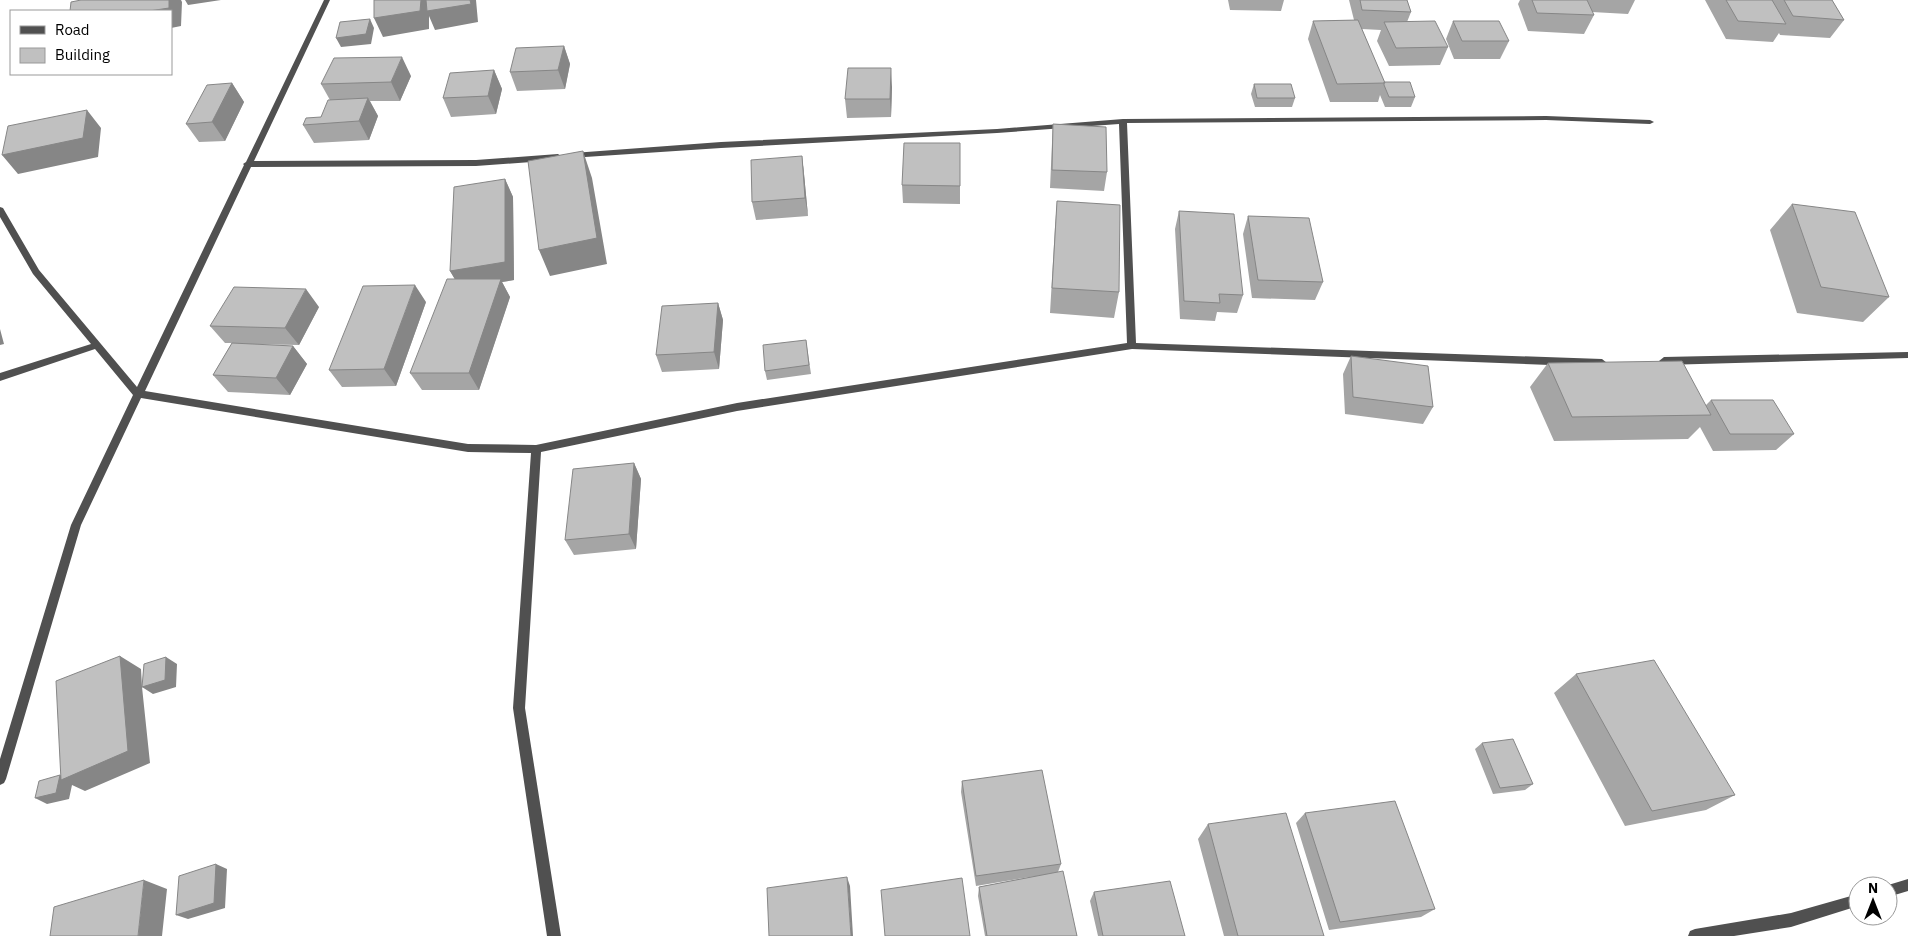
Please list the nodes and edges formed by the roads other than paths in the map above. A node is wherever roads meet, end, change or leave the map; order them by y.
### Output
1 (326, 0) edge
2 (1123, 121) junction
3 (1650, 122) dead end
4 (247, 164) junction
5 (0, 210) edge
6 (98, 345) junction
7 (1132, 346) junction
8 (1908, 355) edge
9 (1654, 362) edge
10 (1616, 363) edge
11 (0, 377) edge
12 (138, 394) junction
13 (536, 449) junction
14 (0, 779) edge
15 (1848, 903) edge
16 (554, 936) edge
17 (1695, 936) edge

1 - 4 street
2 - 3 street
2 - 4 street
2 - 7 street
4 - 12 street
5 - 6 street
6 - 11 street
6 - 12 street
7 - 10 street
7 - 13 street
8 - 9 street
12 - 13 street
12 - 14 street
13 - 16 street
15 - 17 street

